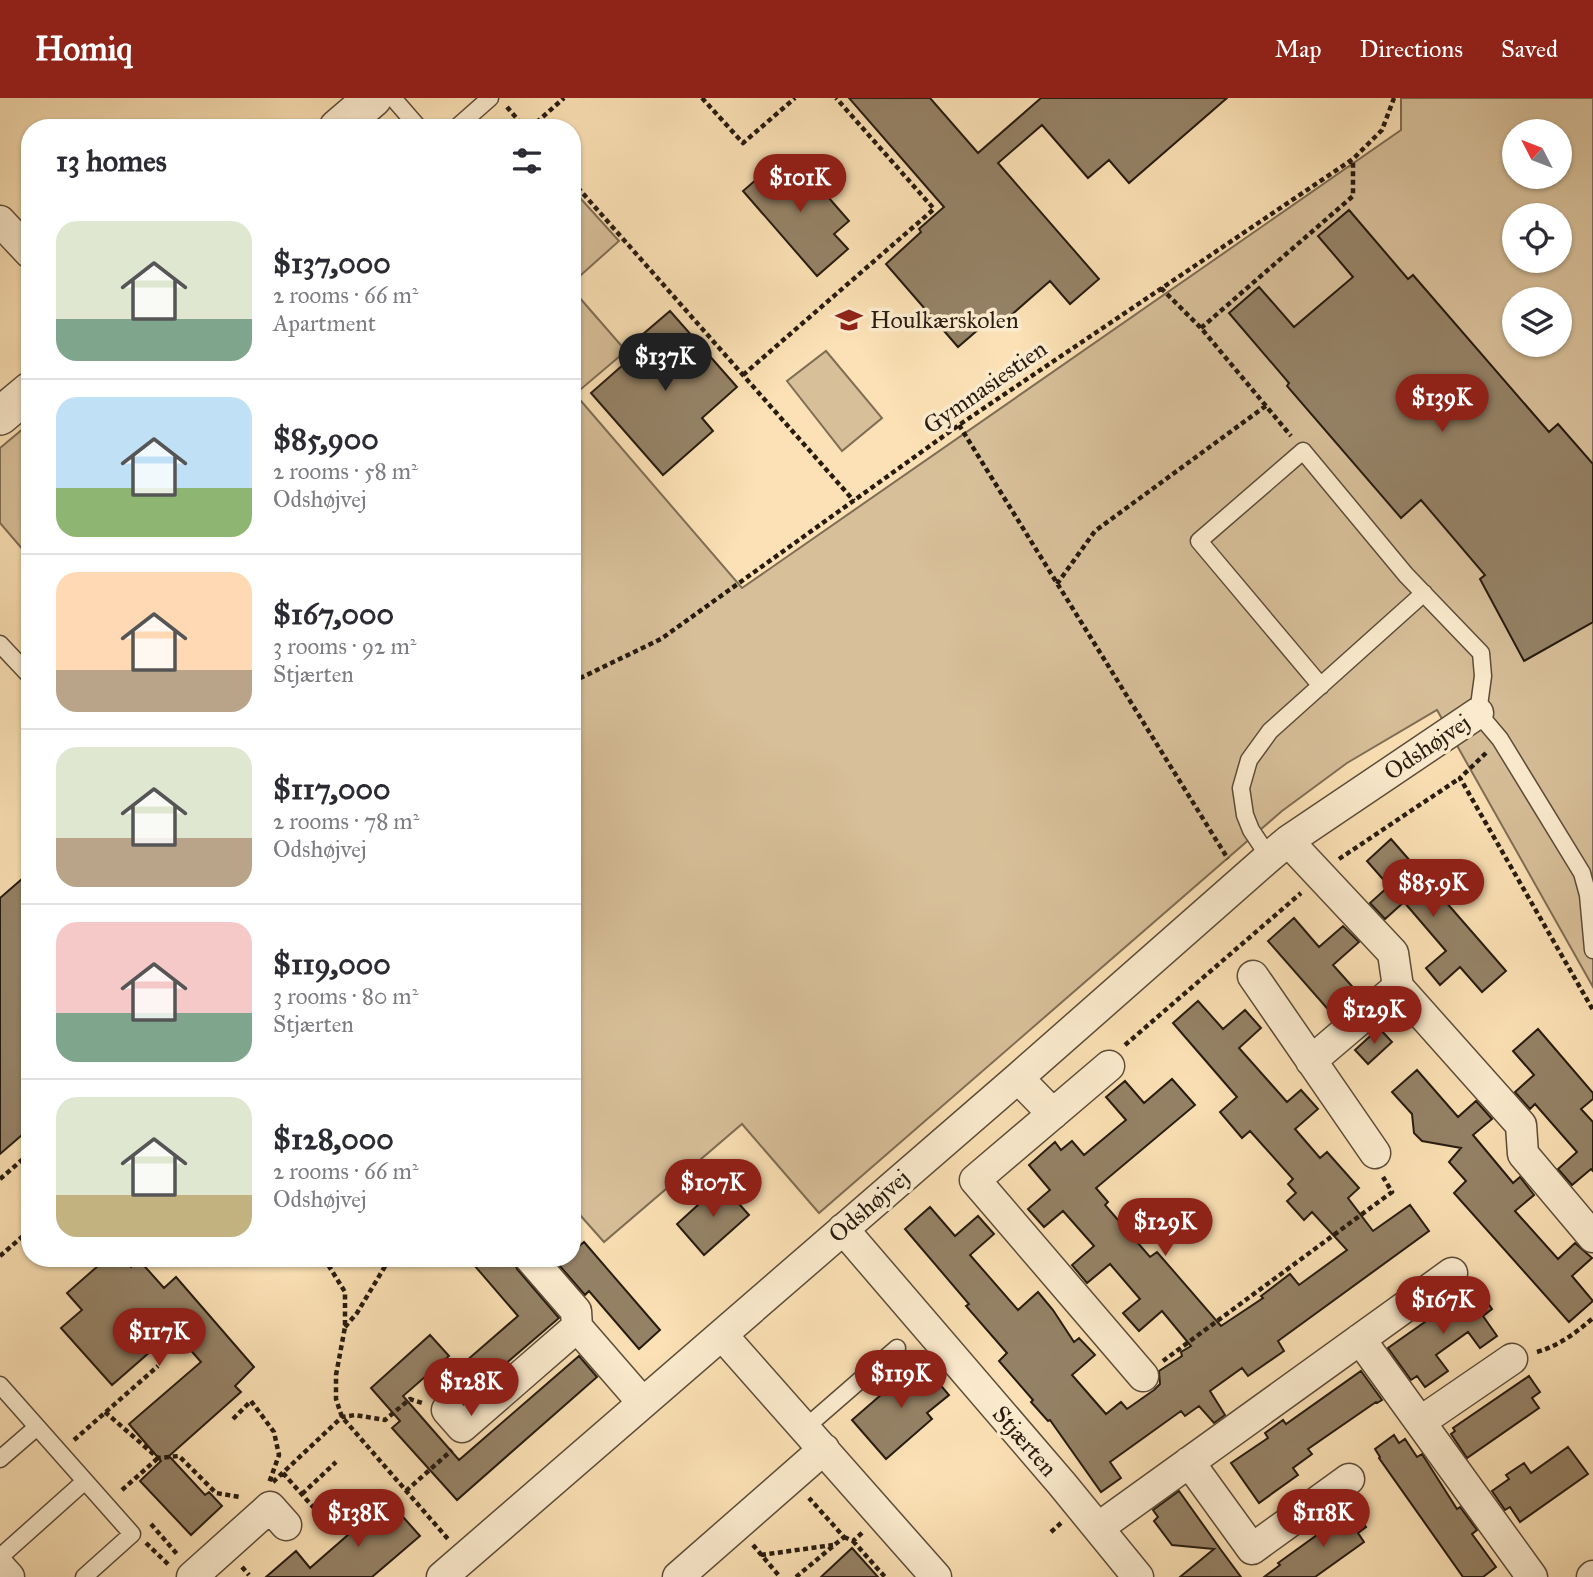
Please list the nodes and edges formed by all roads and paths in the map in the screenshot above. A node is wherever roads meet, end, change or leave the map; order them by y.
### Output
1 (373, 98) edge
2 (393, 98) edge
3 (490, 98) edge
4 (499, 98) edge
5 (564, 98) edge
6 (702, 98) edge
7 (795, 98) edge
8 (836, 98) edge
9 (1394, 98) edge
10 (348, 119) edge
11 (411, 119) edge
12 (466, 119) edge
13 (519, 119) edge
14 (538, 119) edge
15 (1353, 159) junction
16 (581, 191) edge
17 (0, 221) edge
18 (21, 243) edge
19 (1161, 288) junction
20 (1201, 328) junction
21 (743, 374) junction
22 (21, 398) edge
23 (1267, 405) junction
24 (0, 416) edge
25 (959, 425) junction
26 (1303, 451) junction
27 (854, 501) junction
28 (1057, 584) junction
29 (1424, 593) junction
30 (0, 644) edge
31 (21, 666) edge
32 (581, 678) edge
33 (1321, 686) junction
34 (1478, 713) junction
35 (1500, 739) junction
36 (1460, 778) junction
37 (1278, 849) junction
38 (1320, 876) junction
39 (1242, 881) junction
40 (1593, 950) edge
41 (1253, 976) dead end
42 (1398, 986) junction
43 (1593, 1010) edge
44 (1311, 1061) junction
45 (1109, 1066) joint
46 (1018, 1078) junction
47 (1053, 1114) junction
48 (1375, 1153) joint
49 (21, 1161) edge
50 (0, 1179) edge
51 (843, 1228) junction
52 (1593, 1237) edge
53 (21, 1238) edge
54 (0, 1256) edge
55 (330, 1267) edge
56 (385, 1267) edge
57 (538, 1267) edge
58 (1452, 1273) dead end
59 (1593, 1318) edge
60 (345, 1327) junction
61 (577, 1327) junction
62 (722, 1335) junction
63 (1360, 1339) junction
64 (897, 1348) dead end
65 (1512, 1359) joint
66 (158, 1366) dead end
67 (1143, 1376) joint
68 (0, 1385) edge
69 (643, 1403) junction
70 (105, 1412) junction
71 (342, 1418) junction
72 (233, 1419) dead end
73 (455, 1419) junction
74 (1420, 1422) junction
75 (37, 1427) junction
76 (814, 1438) junction
77 (73, 1440) dead end
78 (158, 1458) junction
79 (0, 1459) edge
80 (336, 1462) dead end
81 (1189, 1462) junction
82 (283, 1473) dead end
83 (791, 1477) junction
84 (1349, 1479) dead end
85 (85, 1481) junction
86 (268, 1486) dead end
87 (122, 1490) dead end
88 (406, 1491) junction
89 (302, 1494) junction
90 (245, 1498) dead end
91 (286, 1525) dead end
92 (736, 1526) junction
93 (1098, 1528) junction
94 (336, 1533) dead end
95 (132, 1534) junction
96 (853, 1541) dead end
97 (835, 1545) junction
98 (761, 1555) junction
99 (0, 1556) edge
100 (464, 1557) junction
101 (0, 1567) edge
102 (182, 1573) edge
103 (9, 1577) edge
104 (84, 1577) edge
105 (442, 1577) edge
106 (678, 1577) edge
107 (780, 1577) edge
108 (796, 1577) edge
109 (885, 1577) edge
110 (936, 1577) edge
111 (1138, 1577) edge
112 (1532, 1577) edge

1 - 10 street
2 - 11 lane
3 - 12 lane
4 - 13 path
5 - 14 path
6 - 7 path
8 - 21 path
9 - 15 path, Gymnasiestien
15 - 19 path, Gymnasiestien
15 - 20 path
16 - 21 path
17 - 18 street
19 - 20 path
19 - 25 path, Gymnasiestien
20 - 23 path
21 - 27 path
22 - 24 street
23 - 26 path
23 - 28 path
25 - 27 path, Gymnasiestien
25 - 28 path
26 - 29 lane
26 - 33 lane
27 - 32 path, Gymnasiestien
28 - 39 path
29 - 33 lane
29 - 34 lane
30 - 31 lane
33 - 37 lane
34 - 35 lane, Odshøjvej
34 - 37 street, Odshøjvej
35 - 36 path
35 - 40 lane, Odshøjvej
36 - 38 path
36 - 43 path
37 - 38 street
37 - 39 street, Odshøjvej
38 - 42 street
38 - 45 path
39 - 46 street, Odshøjvej
41 - 44 street
42 - 44 street
42 - 52 street
44 - 48 street
45 - 47 street
46 - 47 street
46 - 51 street, Odshøjvej
47 - 67 street
48 - 67 path
49 - 50 path
51 - 62 street, Odshøjvej
51 - 93 street, Stjærten
53 - 54 path
55 - 60 path
56 - 60 path
57 - 61 street
58 - 63 street
59 - 65 path
60 - 71 path
61 - 69 street
61 - 73 street
62 - 69 street, Odshøjvej
62 - 76 street
63 - 74 street
63 - 81 street
64 - 76 lane
65 - 74 street
66 - 70 path
68 - 75 lane
69 - 100 street, Odshøjvej
70 - 77 path
70 - 78 path
71 - 73 path
71 - 88 path
72 - 86 path
73 - 88 path
74 - 112 street
75 - 79 lane
75 - 85 lane
76 - 83 street
76 - 110 street
78 - 87 path
78 - 90 path
80 - 89 path
81 - 84 street
81 - 93 street
82 - 89 path
83 - 92 street
83 - 97 path
85 - 95 lane
85 - 99 lane
88 - 100 path
89 - 94 path
91 - 102 street
92 - 98 path
92 - 106 street
93 - 111 street, Stjærten
95 - 102 path
95 - 104 lane
96 - 109 path
97 - 98 path
97 - 108 path
98 - 107 path
100 - 105 street, Odshøjvej
101 - 103 street

